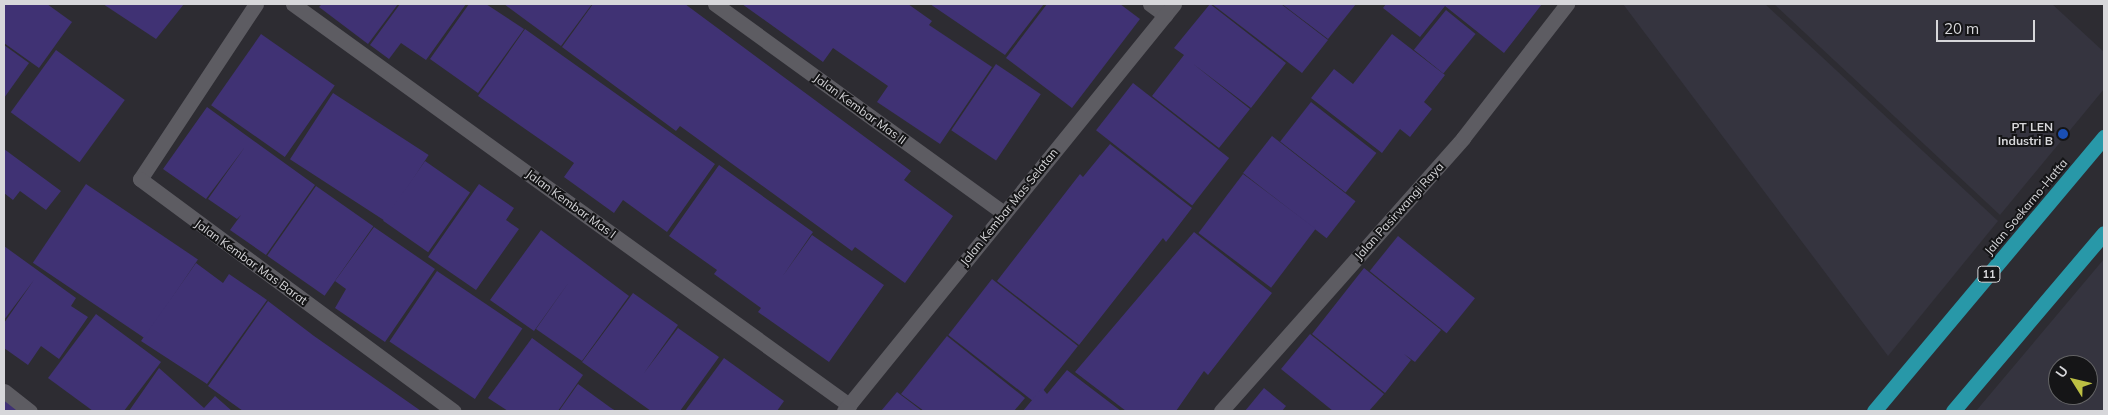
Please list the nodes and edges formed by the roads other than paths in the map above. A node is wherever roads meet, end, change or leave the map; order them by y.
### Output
1 (256, 4) edge
2 (293, 4) edge
3 (715, 4) edge
4 (1150, 4) edge
5 (1567, 4) edge
6 (1170, 9) edge
7 (2104, 137) edge
8 (1004, 213) junction
9 (2104, 233) edge
10 (4, 391) edge
11 (847, 408) edge
12 (30, 411) edge
13 (454, 411) edge
14 (1221, 411) edge
15 (1874, 411) edge
16 (1953, 411) edge

1 - 13 street, Jalan Kembar Mas Barat
2 - 11 street, Jalan Kembar Mas I
3 - 8 street, Jalan Kembar Mas II
4 - 6 street
5 - 14 street, Jalan Pasirwangi Raya
6 - 8 street, Jalan Kembar Mas Selatan
7 - 15 highway, Jalan Soekarno-Hatta / 11
8 - 11 street, Jalan Kembar Mas Selatan
9 - 16 highway
10 - 12 street

